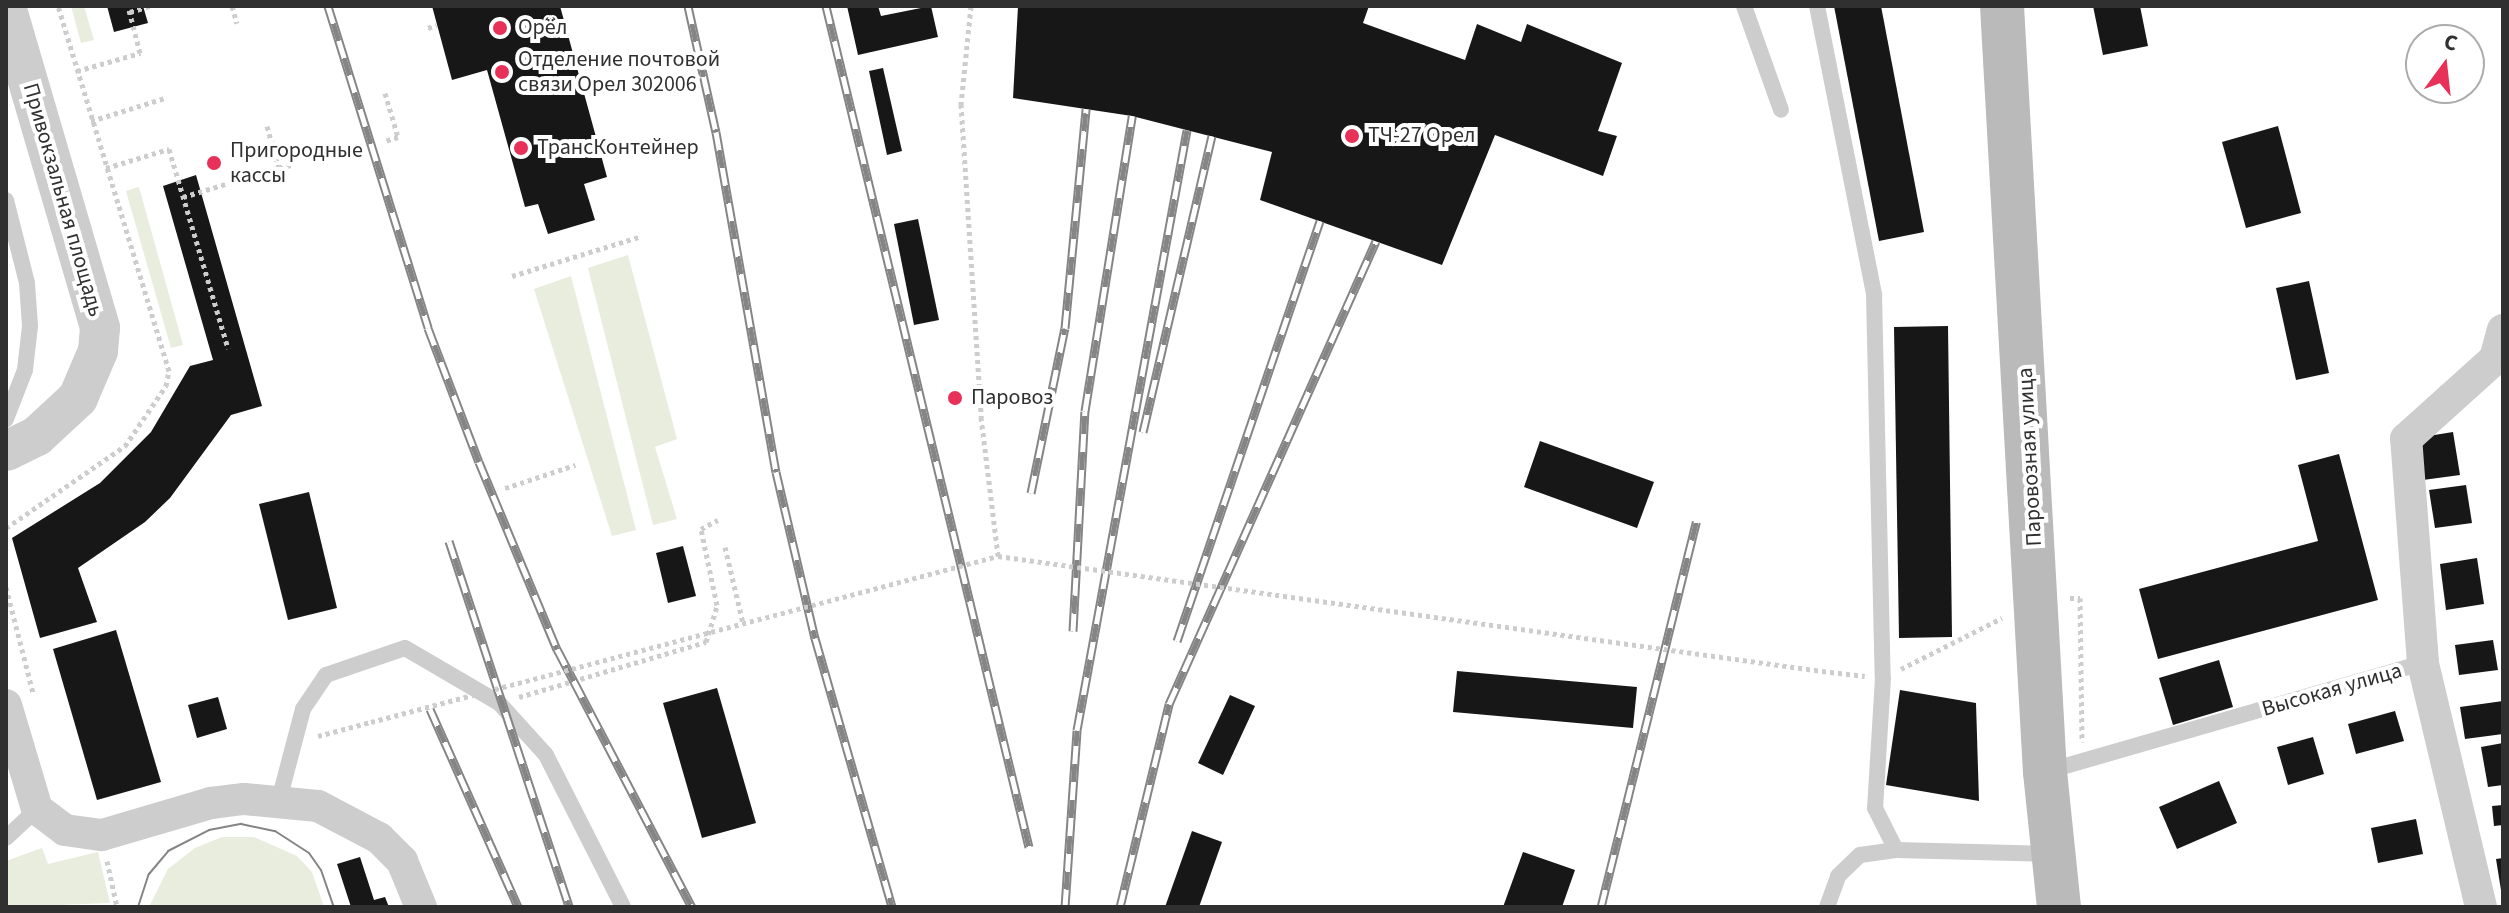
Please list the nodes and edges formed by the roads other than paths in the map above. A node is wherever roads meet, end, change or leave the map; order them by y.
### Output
1 (6, 6) edge
2 (1744, 6) edge
3 (1817, 6) edge
4 (2002, 6) edge
5 (1781, 110) dead end
6 (6, 200) edge
7 (2503, 330) edge
8 (6, 419) edge
9 (6, 451) edge
10 (2423, 663) junction
11 (6, 705) edge
12 (2045, 772) junction
13 (279, 800) junction
14 (37, 809) junction
15 (6, 838) edge
16 (1896, 850) junction
17 (2053, 854) junction
18 (421, 907) edge
19 (623, 907) edge
20 (1827, 907) edge
21 (2059, 907) edge
22 (2481, 907) edge

1 - 9 street, Привокзальная площадь
2 - 5 lane
3 - 16 lane
4 - 12 main road, Паровозная улица
6 - 8 lane
7 - 10 street
10 - 12 lane, Высокая улица
10 - 22 street, Высокая улица
11 - 14 street
12 - 17 main road, Паровозная улица
13 - 14 street
13 - 18 street
13 - 19 lane
14 - 15 lane
16 - 17 lane
16 - 20 lane
17 - 21 main road, Паровозная улица

